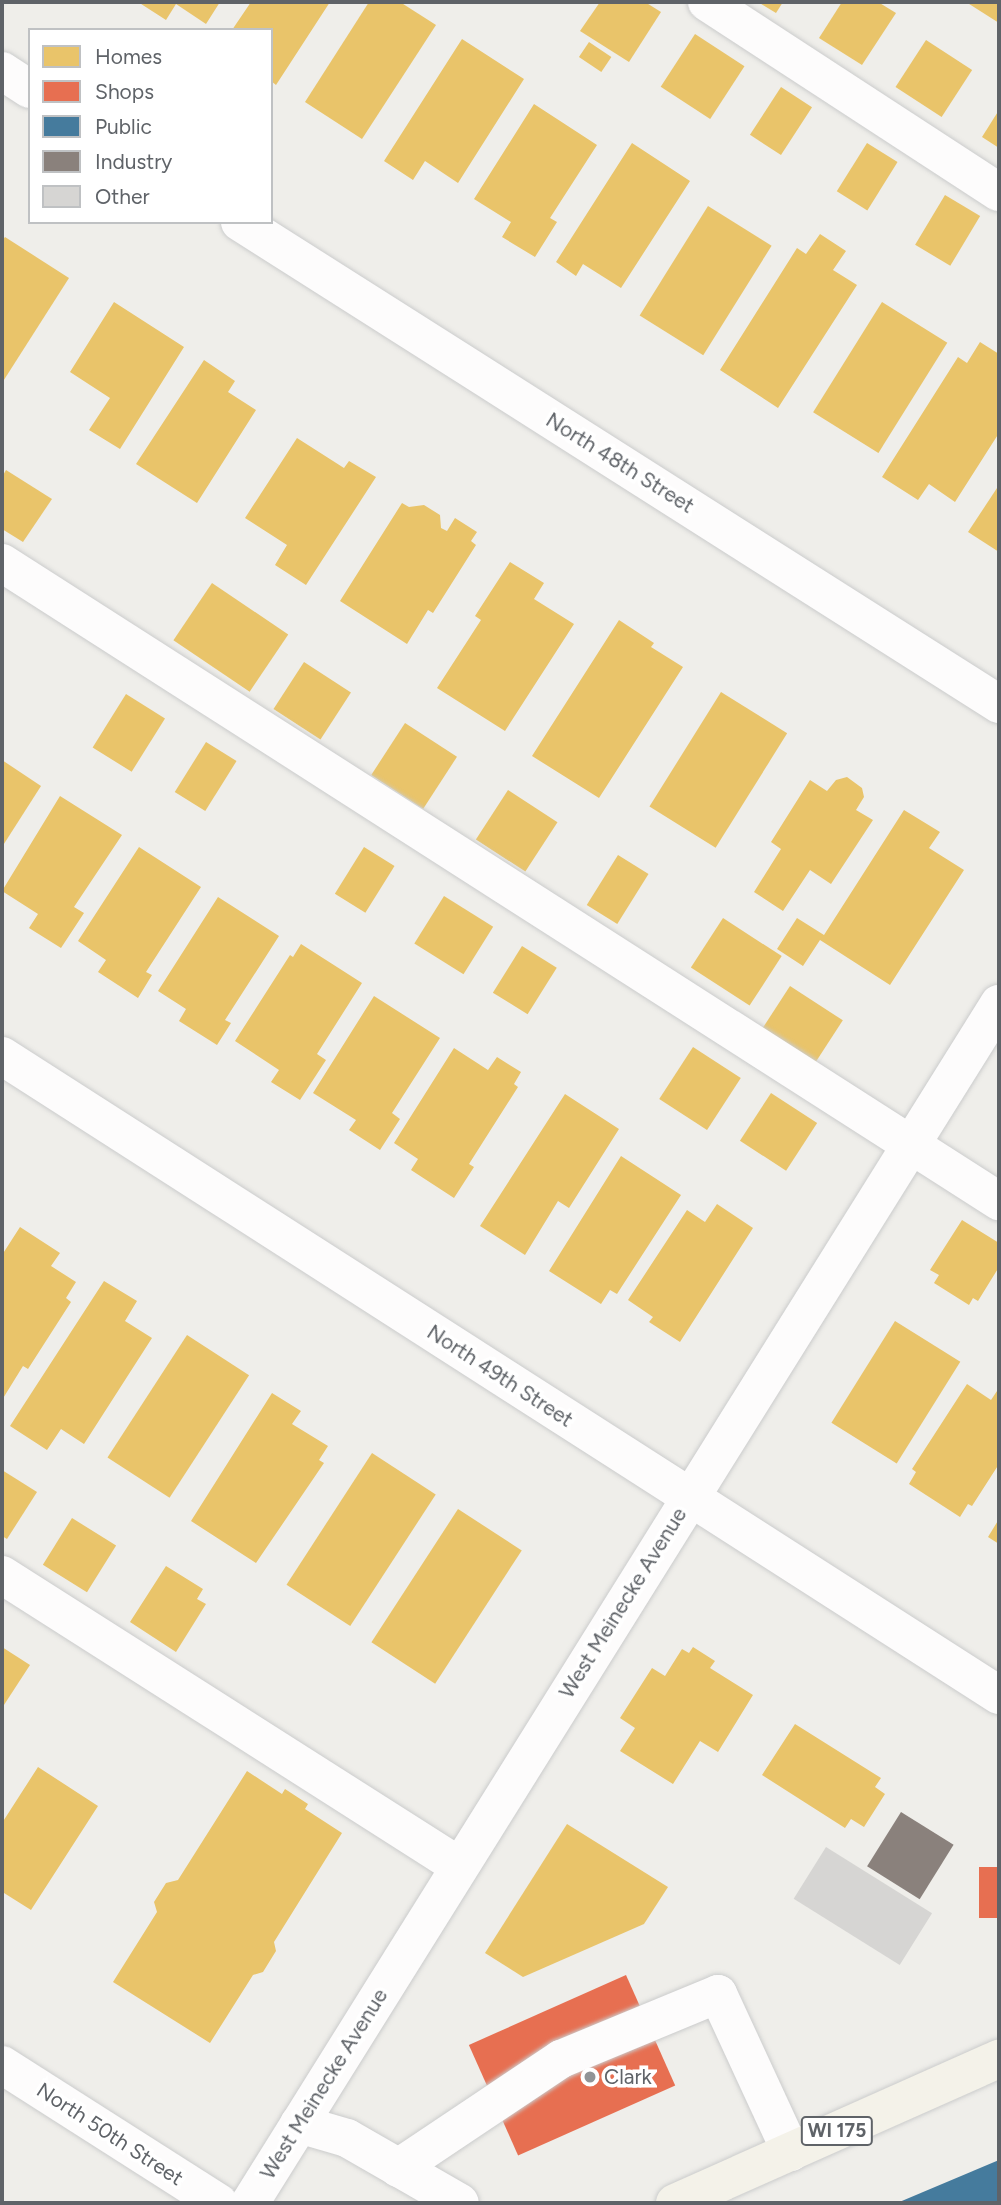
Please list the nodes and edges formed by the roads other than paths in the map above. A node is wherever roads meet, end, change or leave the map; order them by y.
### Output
1 (707, 2) edge
2 (2, 71) edge
3 (28, 88) edge
4 (999, 192) edge
5 (243, 224) edge
6 (2, 563) edge
7 (999, 704) edge
8 (999, 1004) edge
9 (2, 1056) edge
10 (912, 1143) junction
11 (999, 1201) edge
12 (690, 1496) junction
13 (2, 1575) edge
14 (999, 1695) edge
15 (459, 1867) junction
16 (999, 2059) edge
17 (2, 2064) edge
18 (299, 2124) junction
19 (791, 2152) junction
20 (398, 2168) junction
21 (219, 2203) edge
22 (250, 2203) edge
23 (460, 2203) edge
24 (676, 2203) edge

1 - 4 street
2 - 3 street
5 - 7 street, North 48th Street
6 - 10 street
8 - 10 street, West Meinecke Avenue
9 - 12 street, North 49th Street
10 - 11 street
10 - 12 street, West Meinecke Avenue
12 - 14 street, North 49th Street
12 - 15 street, West Meinecke Avenue
13 - 15 street
15 - 18 street, West Meinecke Avenue
16 - 19 main road, WI 175
17 - 21 street, North 50th Street
18 - 20 street
18 - 22 street, West Meinecke Avenue
19 - 20 street
19 - 24 main road, WI 175
20 - 23 street

